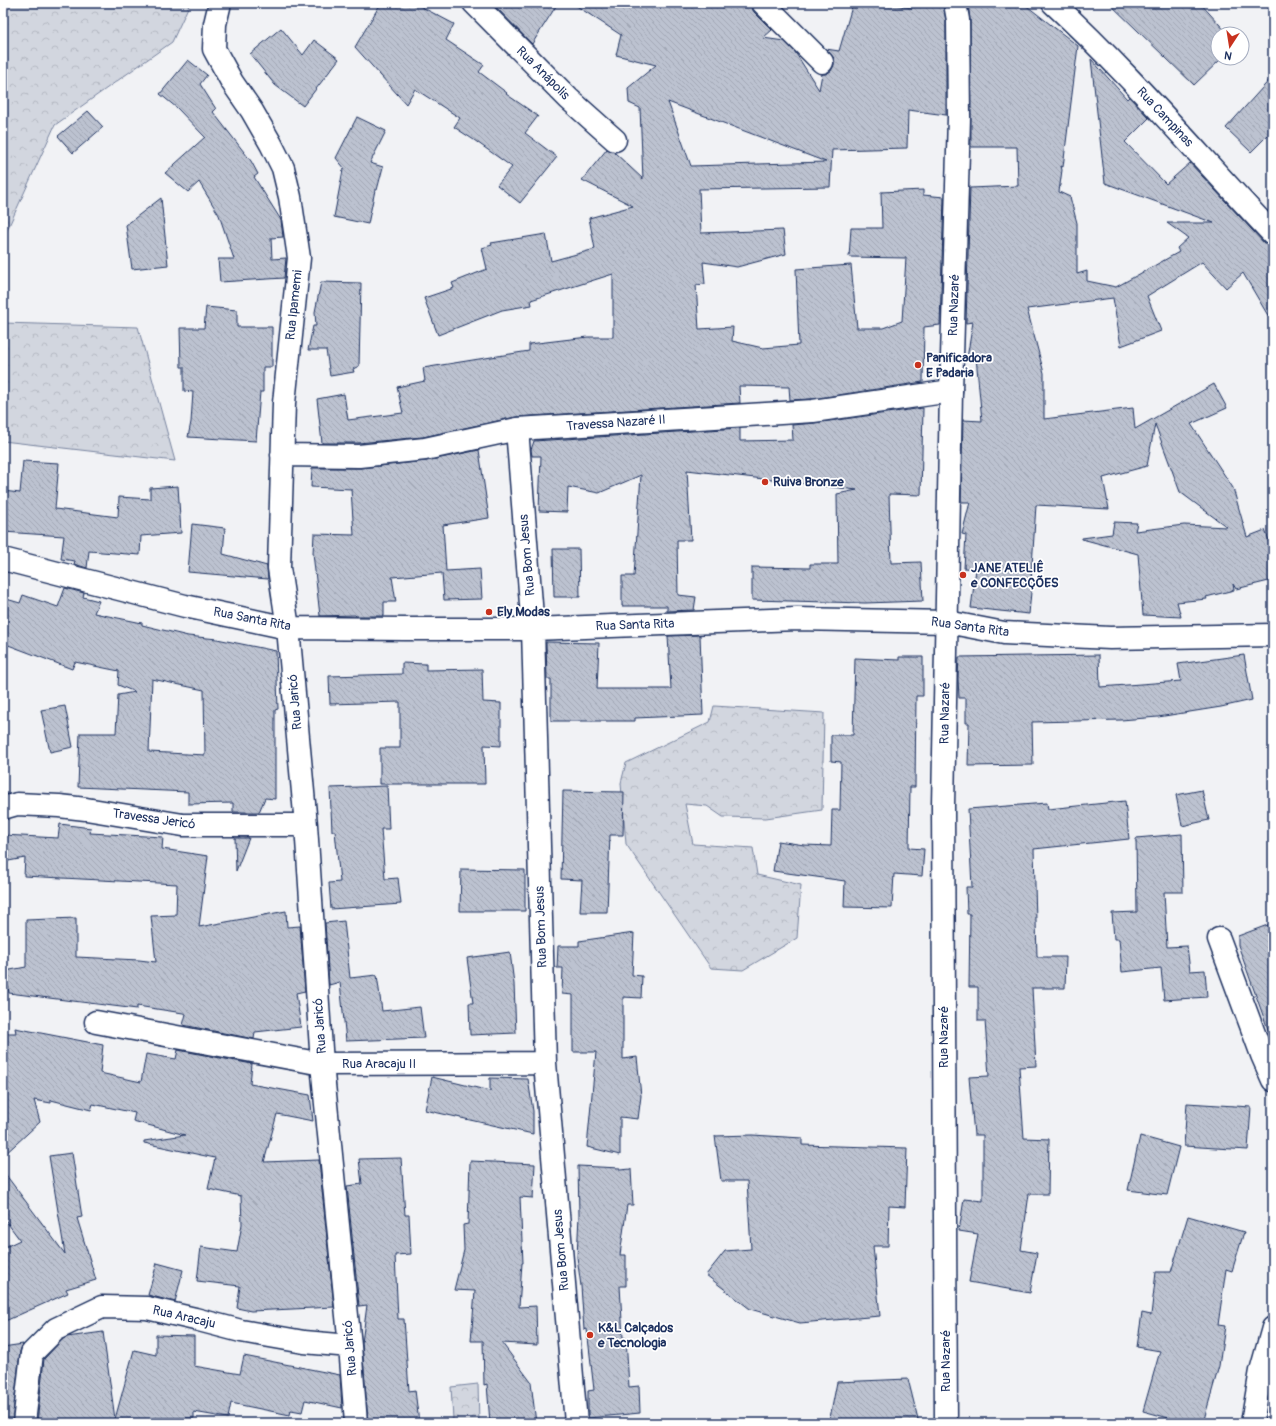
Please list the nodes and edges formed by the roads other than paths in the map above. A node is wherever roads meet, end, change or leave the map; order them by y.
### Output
1 (220, 3) edge
2 (474, 3) edge
3 (763, 3) edge
4 (955, 3) edge
5 (1053, 3) edge
6 (822, 62) dead end
7 (615, 140) dead end
8 (1273, 234) edge
9 (951, 391) junction
10 (517, 429) junction
11 (282, 455) junction
12 (3, 559) edge
13 (947, 622) junction
14 (288, 628) junction
15 (533, 629) junction
16 (1273, 635) edge
17 (3, 808) edge
18 (306, 825) junction
19 (1219, 939) dead end
20 (96, 1022) dead end
21 (545, 1063) junction
22 (322, 1064) junction
23 (1273, 1080) edge
24 (1273, 1328) edge
25 (350, 1346) junction
26 (24, 1423) edge
27 (356, 1423) edge
28 (576, 1423) edge
29 (946, 1423) edge
30 (1252, 1423) edge

1 - 11 street, Rua Ipamemi
2 - 7 street, Rua Anápolis
3 - 6 street
4 - 9 street, Rua Nazaré
5 - 8 street, Rua Campinas
9 - 10 street, Travessa Nazaré II
9 - 13 street, Rua Nazaré
10 - 11 street, Travessa Nazaré II
10 - 15 street, Rua Bom Jesus
11 - 14 street, Rua Ipamemi
12 - 14 street, Rua Santa Rita
13 - 15 street, Rua Santa Rita
13 - 16 street, Rua Santa Rita
13 - 29 street, Rua Nazaré
14 - 15 street, Rua Santa Rita
14 - 18 street, Rua Jaricó
15 - 21 street, Rua Bom Jesus
17 - 18 street, Travessa Jericó
18 - 22 street, Rua Jaricó
19 - 23 street
20 - 22 street, Rua Aracaju II
21 - 22 street, Rua Aracaju II
21 - 28 street, Rua Bom Jesus
22 - 25 street, Rua Jaricó
24 - 30 street
25 - 26 street, Rua Aracaju
25 - 27 street, Rua Jaricó

